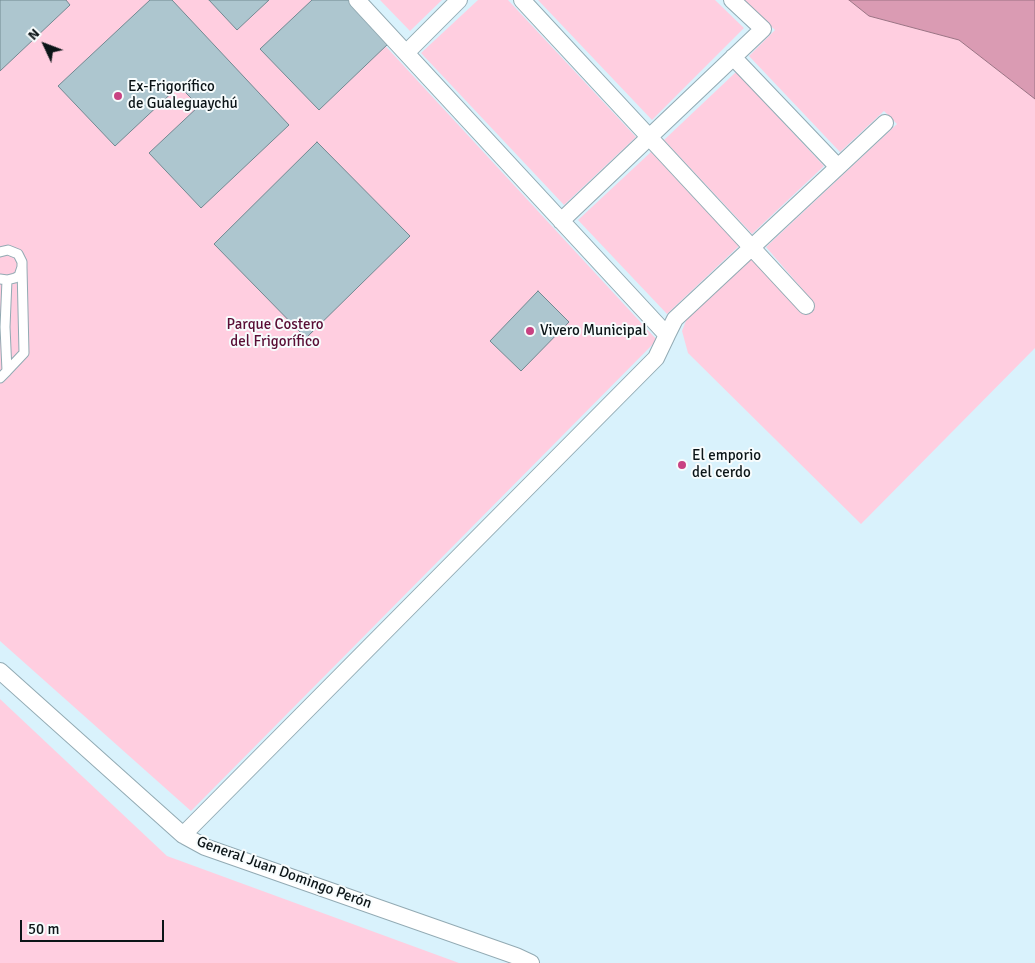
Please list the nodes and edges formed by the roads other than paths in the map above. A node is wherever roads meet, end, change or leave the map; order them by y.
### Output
1 (357, 0) edge
2 (460, 0) edge
3 (522, 0) edge
4 (732, 0) edge
5 (406, 52) junction
6 (733, 57) junction
7 (885, 123) dead end
8 (649, 137) junction
9 (838, 167) junction
10 (561, 221) junction
11 (752, 247) junction
12 (0, 252) edge
13 (22, 267) junction
14 (3, 281) edge
15 (806, 306) dead end
16 (667, 335) junction
17 (7, 371) junction
18 (0, 378) edge
19 (0, 671) edge
20 (183, 835) junction
21 (531, 963) edge

1 - 5 street
2 - 5 street
3 - 8 street
4 - 6 street
5 - 10 street
6 - 8 street
6 - 9 street
7 - 9 street
8 - 10 street
8 - 11 street
9 - 11 street
10 - 16 street
11 - 15 street
11 - 16 street
12 - 13 lane
13 - 14 lane
13 - 17 lane
14 - 17 lane
16 - 20 street
17 - 18 lane
19 - 20 street, General Juan Domingo Perón
20 - 21 street, General Juan Domingo Perón

